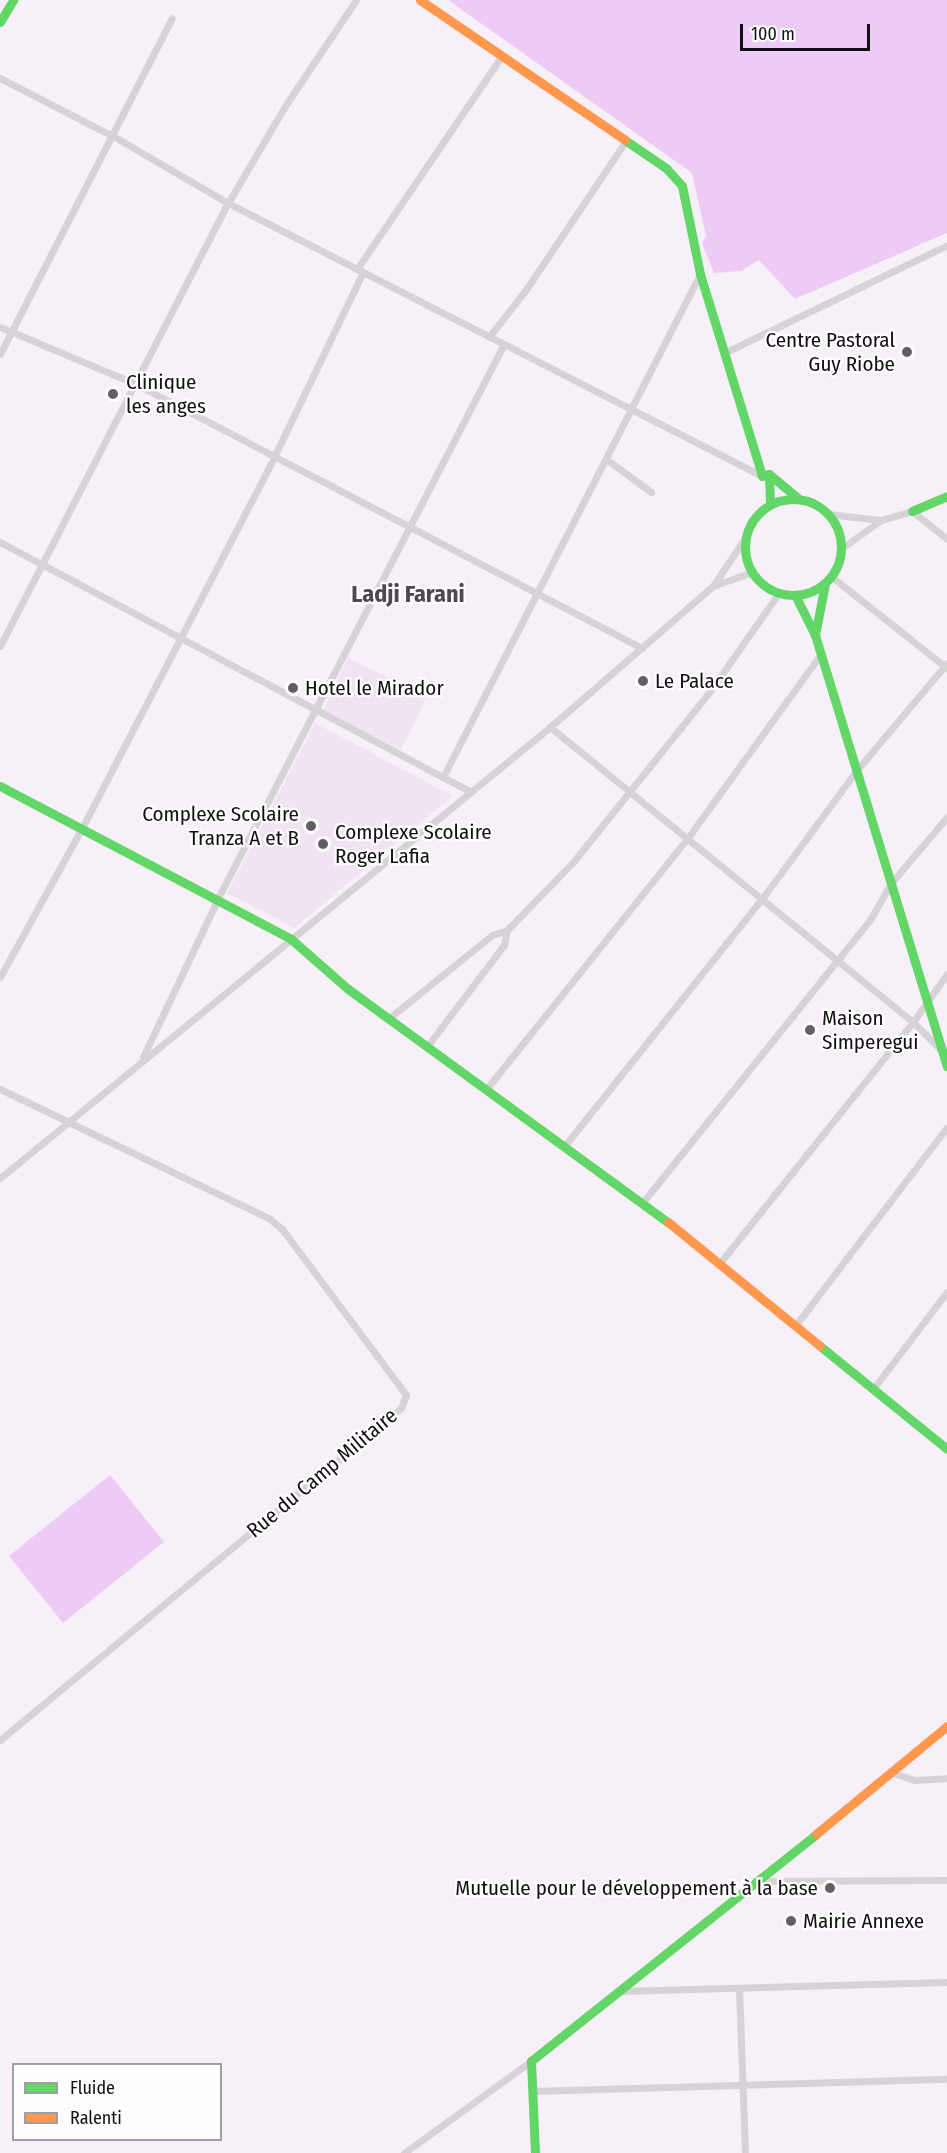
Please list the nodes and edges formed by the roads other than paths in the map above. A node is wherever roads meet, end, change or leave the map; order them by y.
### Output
1 (13, 0) edge
2 (356, 0) edge
3 (420, 0) edge
4 (172, 18) dead end
5 (0, 22) edge
6 (501, 57) junction
7 (0, 78) edge
8 (113, 136) junction
9 (625, 142) junction
10 (228, 203) junction
11 (947, 245) edge
12 (360, 270) junction
13 (700, 274) junction
14 (0, 327) edge
15 (11, 333) junction
16 (489, 337) junction
17 (504, 344) junction
18 (724, 352) junction
19 (0, 354) edge
20 (134, 383) junction
21 (630, 411) junction
22 (274, 458) junction
23 (606, 459) junction
24 (765, 475) junction
25 (651, 492) dead end
26 (947, 496) edge
27 (799, 499) junction
28 (770, 504) junction
29 (912, 511) junction
30 (828, 514) junction
31 (881, 520) junction
32 (410, 527) junction
33 (745, 538) junction
34 (947, 539) edge
35 (0, 542) edge
36 (842, 548) junction
37 (41, 566) junction
38 (752, 572) junction
39 (832, 577) junction
40 (825, 584) junction
41 (713, 586) junction
42 (540, 592) junction
43 (779, 593) junction
44 (795, 595) junction
45 (815, 635) junction
46 (181, 638) junction
47 (0, 646) edge
48 (642, 648) junction
49 (821, 654) junction
50 (946, 666) edge
51 (314, 709) junction
52 (550, 727) junction
53 (856, 771) junction
54 (444, 775) junction
55 (0, 786) edge
56 (471, 792) junction
57 (630, 793) junction
58 (947, 818) edge
59 (82, 828) junction
60 (687, 839) junction
61 (891, 883) junction
62 (218, 898) junction
63 (761, 900) junction
64 (507, 930) junction
65 (291, 939) junction
66 (837, 962) junction
67 (947, 974) edge
68 (0, 977) edge
69 (926, 999) junction
70 (388, 1019) junction
71 (913, 1022) junction
72 (428, 1045) junction
73 (945, 1054) edge
74 (142, 1059) junction
75 (947, 1066) edge
76 (488, 1087) junction
77 (0, 1089) edge
78 (68, 1123) junction
79 (947, 1127) edge
80 (566, 1144) junction
81 (0, 1178) edge
82 (643, 1202) junction
83 (719, 1264) junction
84 (947, 1292) edge
85 (795, 1326) junction
86 (873, 1389) junction
87 (947, 1449) edge
88 (947, 1725) edge
89 (0, 1740) edge
90 (890, 1772) junction
91 (947, 1778) edge
92 (947, 1880) edge
93 (759, 1881) junction
94 (947, 1982) edge
95 (739, 1988) junction
96 (622, 1991) junction
97 (531, 2061) junction
98 (947, 2079) edge
99 (741, 2085) junction
100 (532, 2091) junction
101 (404, 2153) edge
102 (535, 2153) edge
103 (745, 2153) edge

1 - 5 street
2 - 10 street
3 - 6 street
4 - 8 street
6 - 9 street
6 - 12 street
7 - 8 street
8 - 10 street
8 - 15 street
9 - 13 street
9 - 16 street
10 - 12 street
10 - 20 street
11 - 18 street
12 - 16 street
12 - 22 street
13 - 18 street
13 - 21 street
14 - 15 street
15 - 19 street
15 - 20 street
16 - 17 street
17 - 21 street
17 - 32 street
18 - 24 street
20 - 22 street
20 - 37 street
21 - 23 street
21 - 24 street
22 - 32 street
22 - 46 street
23 - 25 street
23 - 42 street
24 - 27 street
24 - 28 street
26 - 29 street
27 - 28 street
27 - 30 street
28 - 33 street
29 - 31 street
29 - 34 street
30 - 31 street
30 - 36 street
31 - 36 street
32 - 42 street
32 - 51 street
33 - 38 street
33 - 41 street
35 - 37 street
36 - 39 street
37 - 46 street
37 - 47 street
38 - 41 street
38 - 43 street
39 - 40 street
39 - 50 street
40 - 44 street
40 - 45 street
41 - 48 street
42 - 48 street
42 - 54 street
43 - 44 street
43 - 57 street
44 - 45 street
45 - 49 street
46 - 51 street
46 - 59 street
48 - 52 street
49 - 53 street
49 - 60 street
50 - 53 street
51 - 54 street
51 - 62 street
52 - 56 street
52 - 57 street
53 - 61 street
53 - 63 street
54 - 56 street
55 - 59 street
56 - 65 street
57 - 60 street
57 - 64 street
58 - 61 street
59 - 62 street
59 - 68 street
60 - 63 street
60 - 76 street
61 - 66 street
61 - 69 street
62 - 65 street
62 - 74 street
63 - 66 street
63 - 80 street
64 - 70 street
64 - 72 street
65 - 70 street
65 - 74 street
66 - 71 street
66 - 82 street
67 - 69 street
69 - 71 street
69 - 73 street
70 - 72 street
71 - 73 street
71 - 83 street
72 - 76 street
73 - 75 street
74 - 78 street
76 - 80 street
77 - 78 street
78 - 81 street
78 - 89 street, Rue du Camp Militaire
79 - 85 street
80 - 82 street
82 - 83 street
83 - 85 street
84 - 86 street
85 - 86 street
86 - 87 street
88 - 90 street
90 - 91 street
90 - 93 street
92 - 93 street
93 - 96 street
94 - 95 street
95 - 96 street
95 - 99 street
96 - 97 street
97 - 100 street
97 - 101 street
98 - 99 street
99 - 100 street
99 - 103 street
100 - 102 street

